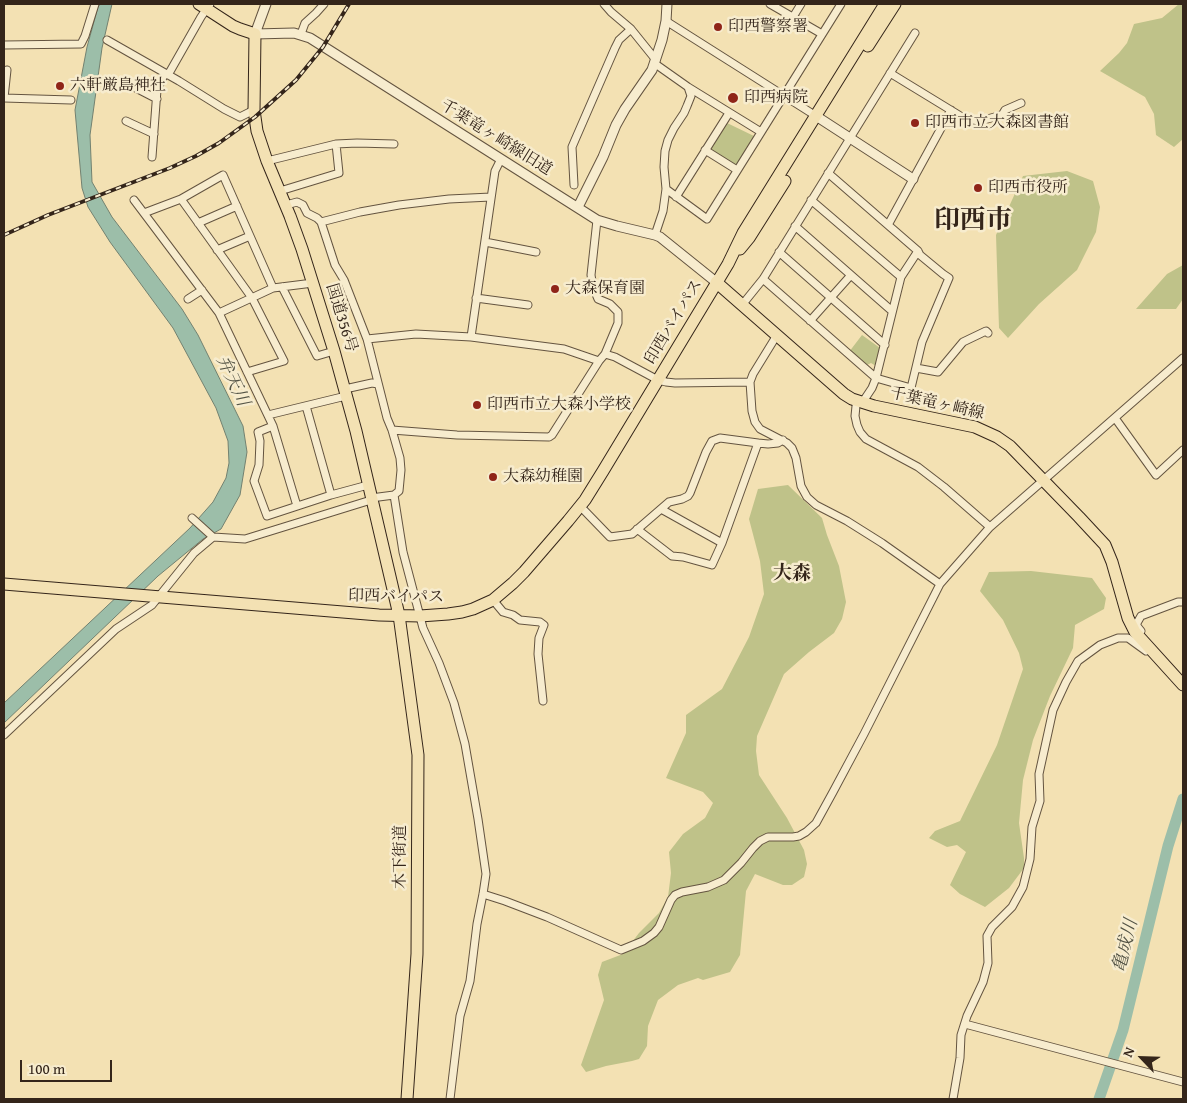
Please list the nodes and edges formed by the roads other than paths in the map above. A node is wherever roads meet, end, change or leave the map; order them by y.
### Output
1 (95, 4) edge
2 (266, 4) edge
3 (324, 4) edge
4 (604, 4) edge
5 (667, 4) edge
6 (770, 4) edge
7 (801, 4) edge
8 (841, 4) edge
9 (885, 4) edge
10 (894, 4) edge
11 (205, 5) edge
12 (793, 16) junction
13 (666, 21) junction
14 (631, 28) junction
15 (915, 33) dead end
16 (255, 34) junction
17 (301, 34) junction
18 (822, 34) junction
19 (107, 40) dead end
20 (4, 44) edge
21 (655, 62) junction
22 (7, 70) dead end
23 (890, 73) junction
24 (167, 74) junction
25 (126, 83) dead end
26 (688, 87) junction
27 (784, 96) junction
28 (157, 99) junction
29 (71, 100) dead end
30 (1021, 103) dead end
31 (254, 110) junction
32 (951, 110) junction
33 (729, 113) junction
34 (819, 118) junction
35 (126, 120) dead end
36 (761, 132) junction
37 (154, 134) junction
38 (850, 138) junction
39 (336, 144) junction
40 (394, 144) dead end
41 (705, 150) junction
42 (152, 157) dead end
43 (501, 159) junction
44 (267, 161) junction
45 (737, 170) junction
46 (828, 173) junction
47 (913, 179) junction
48 (574, 185) dead end
49 (666, 189) junction
50 (280, 191) junction
51 (491, 197) junction
52 (676, 197) junction
53 (180, 199) junction
54 (134, 200) dead end
55 (811, 200) junction
56 (286, 205) junction
57 (237, 206) junction
58 (578, 207) junction
59 (144, 212) junction
60 (597, 220) junction
61 (320, 222) junction
62 (198, 223) junction
63 (888, 225) junction
64 (795, 226) junction
65 (656, 235) junction
66 (250, 236) junction
67 (485, 242) junction
68 (217, 250) junction
69 (918, 251) junction
70 (536, 252) dead end
71 (779, 252) junction
72 (851, 275) junction
73 (901, 277) junction
74 (763, 279) junction
75 (716, 282) junction
76 (313, 283) junction
77 (273, 288) junction
78 (282, 288) junction
79 (202, 290) junction
80 (252, 298) junction
81 (476, 298) junction
82 (831, 298) junction
83 (188, 299) dead end
84 (742, 305) junction
85 (528, 306) dead end
86 (892, 311) junction
87 (219, 314) junction
88 (810, 321) junction
89 (988, 334) dead end
90 (777, 335) junction
91 (471, 337) junction
92 (367, 339) junction
93 (885, 345) junction
94 (334, 351) junction
95 (605, 354) junction
96 (1183, 358) edge
97 (599, 361) junction
98 (916, 368) junction
99 (247, 372) junction
100 (876, 378) junction
101 (658, 380) junction
102 (750, 382) junction
103 (378, 384) junction
104 (346, 392) junction
105 (860, 402) junction
106 (306, 406) junction
107 (268, 415) junction
108 (1115, 418) junction
109 (273, 426) junction
110 (392, 430) junction
111 (783, 440) junction
112 (758, 443) junction
113 (1183, 450) edge
114 (1044, 480) junction
115 (368, 485) junction
116 (331, 495) junction
117 (394, 495) junction
118 (371, 499) junction
119 (298, 506) junction
120 (580, 506) junction
121 (660, 509) junction
122 (192, 518) dead end
123 (990, 527) junction
124 (637, 528) junction
125 (213, 536) junction
126 (722, 543) junction
127 (4, 584) edge
128 (940, 584) junction
129 (153, 597) junction
130 (493, 600) junction
131 (1183, 602) edge
132 (399, 615) junction
133 (420, 616) junction
134 (1145, 644) junction
135 (1183, 685) edge
136 (543, 701) dead end
137 (4, 735) edge
138 (483, 894) junction
139 (965, 1024) junction
140 (1183, 1082) edge
141 (407, 1099) edge
142 (450, 1099) edge
143 (953, 1099) edge

1 - 20 street
2 - 16 street
3 - 17 street
4 - 14 street
5 - 13 street
6 - 12 street
7 - 12 street
8 - 18 street
9 - 34 main road, 印西バイパス
10 - 34 main road, 印西バイパス
11 - 16 main road
11 - 24 street
12 - 18 street
13 - 21 street
13 - 27 street
14 - 21 street
14 - 48 street
15 - 23 street
16 - 17 street, 千葉竜ヶ崎線旧道
16 - 31 main road, 国道356号
17 - 43 street, 千葉竜ヶ崎線旧道
18 - 27 street
19 - 24 street
21 - 26 street
21 - 58 street
22 - 29 street
23 - 32 street
23 - 38 street
24 - 28 street
24 - 31 street
25 - 28 street
26 - 33 street
26 - 49 street
27 - 34 street
27 - 36 street
28 - 37 street
30 - 32 street
31 - 44 main road, 国道356号
32 - 47 street
33 - 36 street
33 - 41 street
34 - 38 street
34 - 75 main road, 印西バイパス
35 - 37 street
36 - 45 street
37 - 42 street
38 - 46 street
38 - 47 street
39 - 40 street
39 - 44 street
39 - 50 street
41 - 45 street
41 - 52 street
43 - 51 street
43 - 58 street, 千葉竜ヶ崎線旧道
44 - 50 main road, 国道356号
45 - 52 street
46 - 55 street
46 - 63 street
47 - 63 street
49 - 52 street
49 - 65 street
50 - 56 main road, 国道356号
51 - 61 street
51 - 67 street
53 - 57 street
53 - 59 street
53 - 62 street
54 - 59 street
55 - 64 street
55 - 73 street
56 - 61 street
56 - 76 main road, 国道356号
57 - 62 street
57 - 66 street
58 - 60 street, 千葉竜ヶ崎線旧道
59 - 79 street
60 - 65 street, 千葉竜ヶ崎線旧道
60 - 95 street
61 - 92 street
62 - 68 street
63 - 69 street
64 - 71 street
64 - 72 street
65 - 75 street, 千葉竜ヶ崎線旧道
66 - 68 street
66 - 77 street
67 - 70 street
67 - 81 street
68 - 80 street
69 - 73 street
69 - 98 street
71 - 74 street
71 - 82 street
72 - 82 street
72 - 86 street
73 - 86 street
74 - 84 street
74 - 88 street
75 - 84 main road, 千葉竜ヶ崎線
75 - 101 main road, 印西バイパス
76 - 78 street
76 - 94 main road, 国道356号
77 - 78 street
77 - 80 street
78 - 94 street
79 - 83 street
79 - 87 street
80 - 87 street
80 - 99 street
81 - 85 street
81 - 91 street
82 - 88 street
82 - 93 street
84 - 90 main road, 千葉竜ヶ崎線
86 - 93 street
87 - 99 street
88 - 100 street
89 - 98 street
90 - 102 street
90 - 105 main road, 千葉竜ヶ崎線
91 - 92 street
91 - 97 street
92 - 103 street
93 - 100 street
94 - 104 main road, 国道356号
95 - 97 street
95 - 101 street
96 - 108 street
97 - 110 street
98 - 100 street
99 - 107 street
100 - 105 street
101 - 102 street
101 - 120 main road, 印西バイパス
102 - 111 street
103 - 104 street
103 - 110 street
104 - 106 street
104 - 115 main road, 国道356号
105 - 114 main road, 千葉竜ヶ崎線
105 - 123 street
106 - 107 street
106 - 116 street
107 - 109 street
108 - 113 street
108 - 114 street
109 - 119 street
109 - 119 street
110 - 117 street
111 - 112 street
111 - 128 street
112 - 121 street
112 - 126 street
114 - 123 street
114 - 134 main road, 千葉竜ヶ崎線
115 - 116 street
115 - 118 main road, 国道356号
116 - 119 street
117 - 118 street
117 - 133 street
118 - 125 street
118 - 132 main road, 国道356号
120 - 124 street
120 - 130 main road, 印西バイパス
121 - 124 street
121 - 126 street
122 - 125 street
123 - 128 street
124 - 126 street
125 - 129 street
127 - 129 main road, 印西バイパス
128 - 138 street
129 - 132 main road, 印西バイパス
129 - 137 street
130 - 133 main road, 印西バイパス
130 - 136 street
131 - 134 street
132 - 133 main road, 印西バイパス
132 - 141 main road, 木下街道
133 - 138 street
134 - 135 main road, 千葉竜ヶ崎線
134 - 139 street
138 - 142 street
139 - 140 street
139 - 143 street

